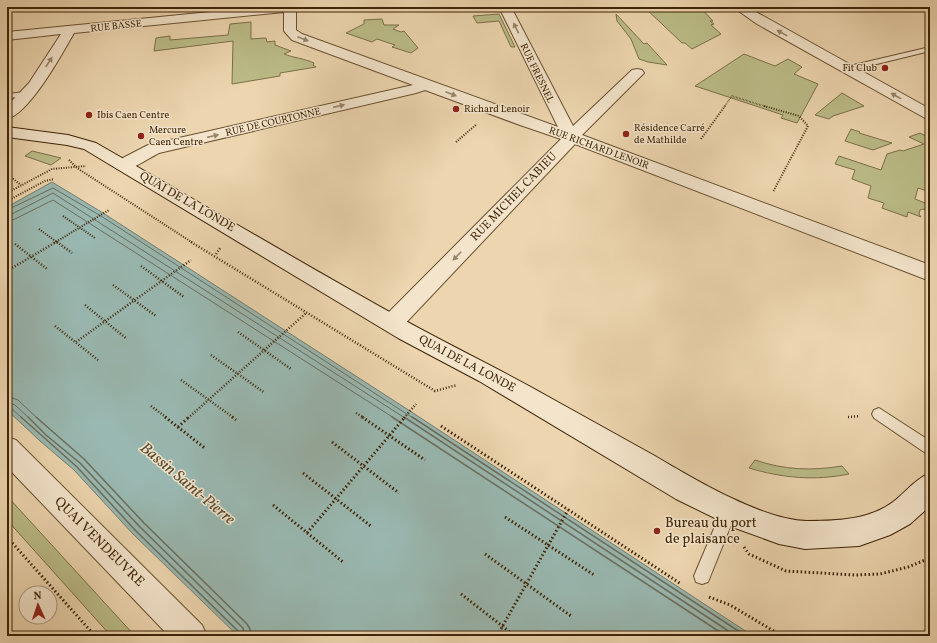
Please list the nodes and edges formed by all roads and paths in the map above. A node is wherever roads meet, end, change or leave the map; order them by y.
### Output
1 (293, 7) edge
2 (505, 7) edge
3 (758, 7) edge
4 (741, 8) edge
5 (259, 9) edge
6 (70, 30) junction
7 (7, 36) edge
8 (930, 49) edge
9 (848, 69) junction
10 (637, 73) dead end
11 (425, 84) junction
12 (27, 94) junction
13 (7, 96) edge
14 (7, 114) edge
15 (930, 115) edge
16 (478, 123) dead end
17 (7, 132) edge
18 (572, 137) junction
19 (701, 139) dead end
20 (456, 142) dead end
21 (123, 165) junction
22 (76, 168) dead end
23 (7, 174) edge
24 (54, 179) dead end
25 (21, 185) junction
26 (7, 193) edge
27 (771, 196) dead end
28 (7, 201) edge
29 (109, 210) dead end
30 (63, 216) dead end
31 (80, 227) junction
32 (39, 229) dead end
33 (95, 238) dead end
34 (56, 242) junction
35 (15, 244) dead end
36 (72, 253) dead end
37 (31, 256) junction
38 (191, 260) dead end
39 (141, 266) dead end
40 (47, 269) dead end
41 (7, 271) edge
42 (930, 273) edge
43 (162, 281) junction
44 (113, 285) dead end
45 (7, 288) edge
46 (11, 292) dead end
47 (184, 297) dead end
48 (135, 300) junction
49 (85, 305) dead end
50 (306, 313) dead end
51 (156, 316) dead end
52 (106, 321) junction
53 (392, 323) junction
54 (55, 326) dead end
55 (238, 332) dead end
56 (127, 338) dead end
57 (76, 342) junction
58 (264, 350) junction
59 (211, 355) dead end
60 (98, 360) dead end
61 (291, 369) dead end
62 (237, 374) junction
63 (181, 380) dead end
64 (265, 393) dead end
65 (208, 400) junction
66 (416, 404) dead end
67 (151, 406) dead end
68 (356, 413) dead end
69 (879, 414) dead end
70 (236, 420) dead end
71 (441, 426) dead end
72 (178, 427) junction
73 (389, 436) junction
74 (332, 442) dead end
75 (7, 448) edge
76 (206, 449) dead end
77 (930, 449) edge
78 (424, 460) dead end
79 (364, 465) junction
80 (303, 473) dead end
81 (930, 486) edge
82 (399, 493) dead end
83 (336, 498) junction
84 (273, 505) dead end
85 (568, 510) junction
86 (729, 510) junction
87 (505, 517) dead end
88 (372, 527) dead end
89 (307, 533) junction
90 (7, 537) edge
91 (548, 545) junction
92 (485, 554) dead end
93 (343, 562) dead end
94 (594, 575) dead end
95 (702, 576) dead end
96 (526, 584) junction
97 (688, 588) dead end
98 (461, 594) dead end
99 (701, 595) dead end
100 (571, 616) dead end
101 (502, 626) junction
102 (95, 636) edge
103 (191, 636) edge
104 (497, 636) edge
105 (515, 636) edge
106 (782, 636) edge

1 - 5 street, RUE BASSE
1 -> 11 street, RUE RICHARD LENOIR
18 -> 2 street, RUE FRESNEL
3 - 4 street
9 -> 4 street
5 - 6 street, RUE BASSE
6 - 7 street, RUE BASSE
12 -> 6 street
8 - 9 lane
15 -> 9 street
10 - 18 street, RUE MICHEL CABIEU
11 -> 18 street, RUE RICHARD LENOIR
21 -> 11 street, RUE DE COURTONNE
12 - 13 lane
12 - 14 street
16 - 20 path
17 - 21 street, QUAI DE LA LONDE
18 - 42 street, RUE RICHARD LENOIR
18 -> 53 street, RUE MICHEL CABIEU
19 - 27 path
21 - 53 street, QUAI DE LA LONDE
22 - 25 path
23 - 25 path
24 - 28 path
25 - 26 path
29 - 31 path
30 - 31 path
31 - 33 path
31 - 34 path
32 - 34 path
34 - 36 path
34 - 37 path
35 - 37 path
37 - 40 path
37 - 41 path
38 - 43 path
39 - 43 path
43 - 47 path
43 - 48 path
44 - 48 path
45 - 46 path
48 - 51 path
48 - 52 path
49 - 52 path
50 - 58 path
52 - 56 path
52 - 57 path
53 - 86 street, QUAI DE LA LONDE
54 - 57 path
55 - 58 path
57 - 60 path
58 - 61 path
58 - 62 path
59 - 62 path
62 - 64 path
62 - 65 path
63 - 65 path
65 - 70 path
65 - 72 path
66 - 73 path
67 - 72 path
68 - 73 path
69 - 77 lane
71 - 85 path
72 - 76 path
73 - 78 path
73 - 79 path
74 - 79 path
75 - 103 street, QUAI VENDEUVRE
79 - 82 path
79 - 83 path
80 - 83 path
81 - 86 street, QUAI DE LA LONDE
83 - 88 path
83 - 89 path
84 - 89 path
85 - 91 path
85 - 97 path
86 - 95 lane
87 - 91 path
89 - 93 path
90 - 102 path
91 - 94 path
91 - 96 path
92 - 96 path
96 - 100 path
96 - 101 path
98 - 101 path
99 - 106 path
101 - 104 path
101 - 105 path

